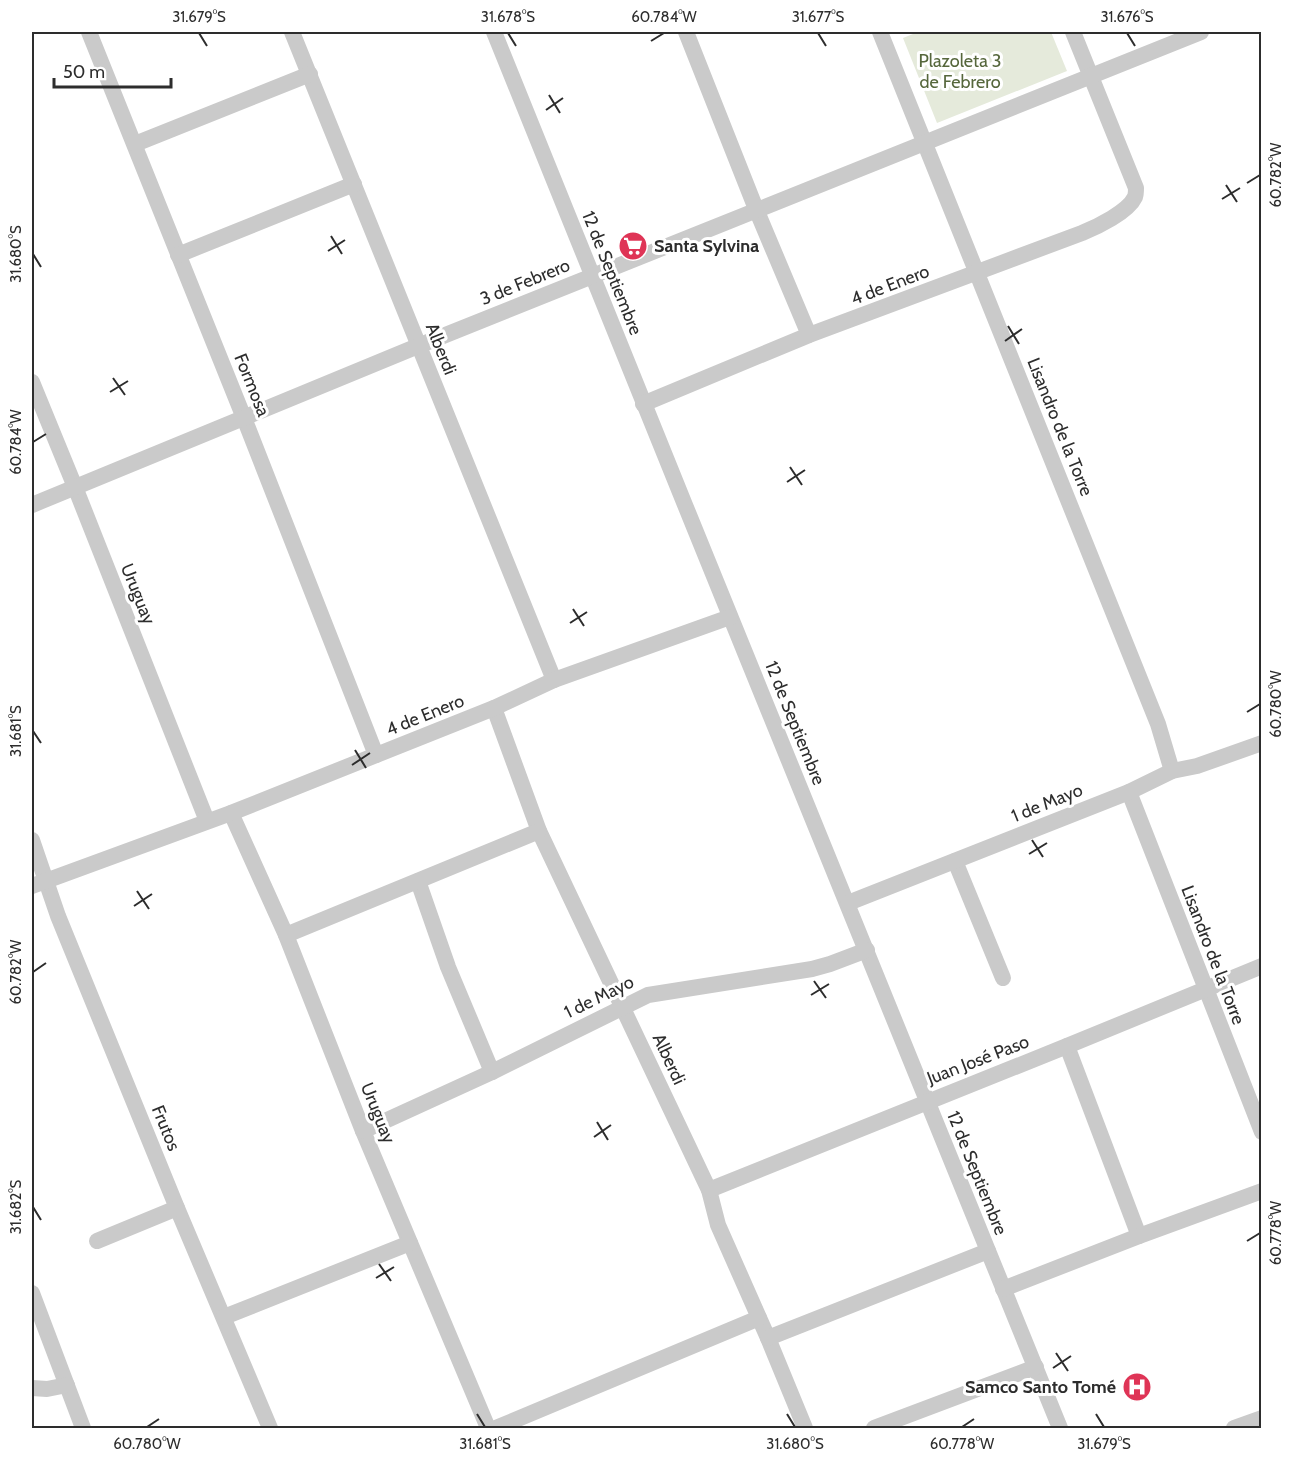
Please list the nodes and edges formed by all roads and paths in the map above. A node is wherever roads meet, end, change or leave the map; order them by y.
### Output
1 (89, 32) edge
2 (292, 32) edge
3 (494, 32) edge
4 (686, 32) edge
5 (880, 32) edge
6 (1073, 32) edge
7 (1202, 32) edge
8 (310, 74) junction
9 (1091, 75) junction
10 (925, 143) junction
11 (135, 144) junction
12 (354, 184) junction
13 (756, 209) junction
14 (178, 255) junction
15 (976, 272) junction
16 (593, 277) junction
17 (809, 335) junction
18 (418, 346) junction
19 (32, 382) edge
20 (643, 404) junction
21 (244, 418) junction
22 (75, 487) junction
23 (32, 505) edge
24 (730, 617) junction
25 (554, 680) junction
26 (494, 708) junction
27 (1262, 743) edge
28 (376, 755) junction
29 (1172, 771) junction
30 (1129, 792) junction
31 (231, 813) junction
32 (207, 821) junction
33 (539, 831) junction
34 (32, 840) edge
35 (955, 861) junction
36 (418, 881) junction
37 (38, 883) edge
38 (848, 903) junction
39 (286, 935) junction
40 (867, 950) junction
41 (1262, 966) edge
42 (1003, 978) dead end
43 (1205, 988) junction
44 (622, 1007) junction
45 (1067, 1046) junction
46 (492, 1072) junction
47 (928, 1101) junction
48 (363, 1131) junction
49 (1262, 1132) edge
50 (709, 1190) junction
51 (1262, 1191) edge
52 (177, 1208) junction
53 (1139, 1236) junction
54 (97, 1241) dead end
55 (410, 1243) junction
56 (988, 1251) junction
57 (1004, 1289) junction
58 (32, 1293) edge
59 (224, 1317) junction
60 (759, 1318) junction
61 (768, 1338) junction
62 (1036, 1367) junction
63 (67, 1385) junction
64 (32, 1388) edge
65 (1262, 1418) edge
66 (83, 1428) edge
67 (270, 1428) edge
68 (488, 1428) edge
69 (496, 1428) edge
70 (805, 1428) edge
71 (874, 1428) edge
72 (1060, 1428) edge
73 (1234, 1428) edge

1 - 11 street, Formosa
2 - 8 street, Alberdi
3 - 16 street, 12 de Septiembre
4 - 13 street
5 - 10 street, Lisandro de la Torre
6 - 9 street
7 - 9 street, 3 de Febrero
8 - 11 street
8 - 12 street, Alberdi
9 - 10 street, 3 de Febrero
9 - 15 street, 4 de Enero
10 - 13 street, 3 de Febrero
10 - 15 street, Lisandro de la Torre
11 - 14 street, Formosa
12 - 14 street
12 - 18 street, Alberdi
13 - 16 street, 3 de Febrero
13 - 17 street
14 - 21 street, Formosa
15 - 17 street, 4 de Enero
15 - 29 street, Lisandro de la Torre
16 - 18 street, 3 de Febrero
16 - 20 street, 12 de Septiembre
17 - 20 street, 4 de Enero
18 - 21 street, 3 de Febrero
18 - 25 street, Alberdi
19 - 22 street, Uruguay
20 - 24 street, 12 de Septiembre
21 - 22 street, 3 de Febrero
21 - 28 street, Formosa
22 - 23 street, 3 de Febrero
22 - 32 street, Uruguay
24 - 25 street, 4 de Enero
24 - 38 street, 12 de Septiembre
25 - 26 street, 4 de Enero
26 - 28 street, 4 de Enero
26 - 33 street, Alberdi
27 - 29 street, 1 de Mayo
28 - 31 street, 4 de Enero
29 - 30 street, 1 de Mayo
30 - 35 street, 1 de Mayo
30 - 43 street, Lisandro de la Torre
31 - 32 street, 4 de Enero
31 - 39 street, Uruguay
32 - 37 street, 4 de Enero
33 - 36 street
33 - 44 street, Alberdi
34 - 37 street, Frutos
35 - 38 street, 1 de Mayo
35 - 42 street
36 - 39 street
36 - 46 street
37 - 52 street, Frutos
38 - 40 street, 12 de Septiembre
39 - 48 street, Uruguay
40 - 44 street, 1 de Mayo
40 - 47 street, 12 de Septiembre
41 - 43 street, Juan José Paso
43 - 45 street, Juan José Paso
43 - 49 street, Lisandro de la Torre
44 - 46 street, 1 de Mayo
44 - 50 street, Alberdi
45 - 47 street, Juan José Paso
45 - 53 street
46 - 48 street, 1 de Mayo
47 - 50 street, Juan José Paso
47 - 56 street, 12 de Septiembre
48 - 55 street, Uruguay
50 - 60 street, Alberdi
51 - 53 street
52 - 54 street
52 - 59 street, Frutos
53 - 57 street
55 - 59 street
55 - 68 street, Uruguay
56 - 57 street, 12 de Septiembre
56 - 61 street
57 - 62 street, 12 de Septiembre
58 - 63 street
59 - 67 street, Frutos
60 - 61 street, Alberdi
60 - 69 street
61 - 70 street, Alberdi
62 - 71 street
62 - 72 street, 12 de Septiembre
63 - 64 street
63 - 66 street
65 - 73 street

